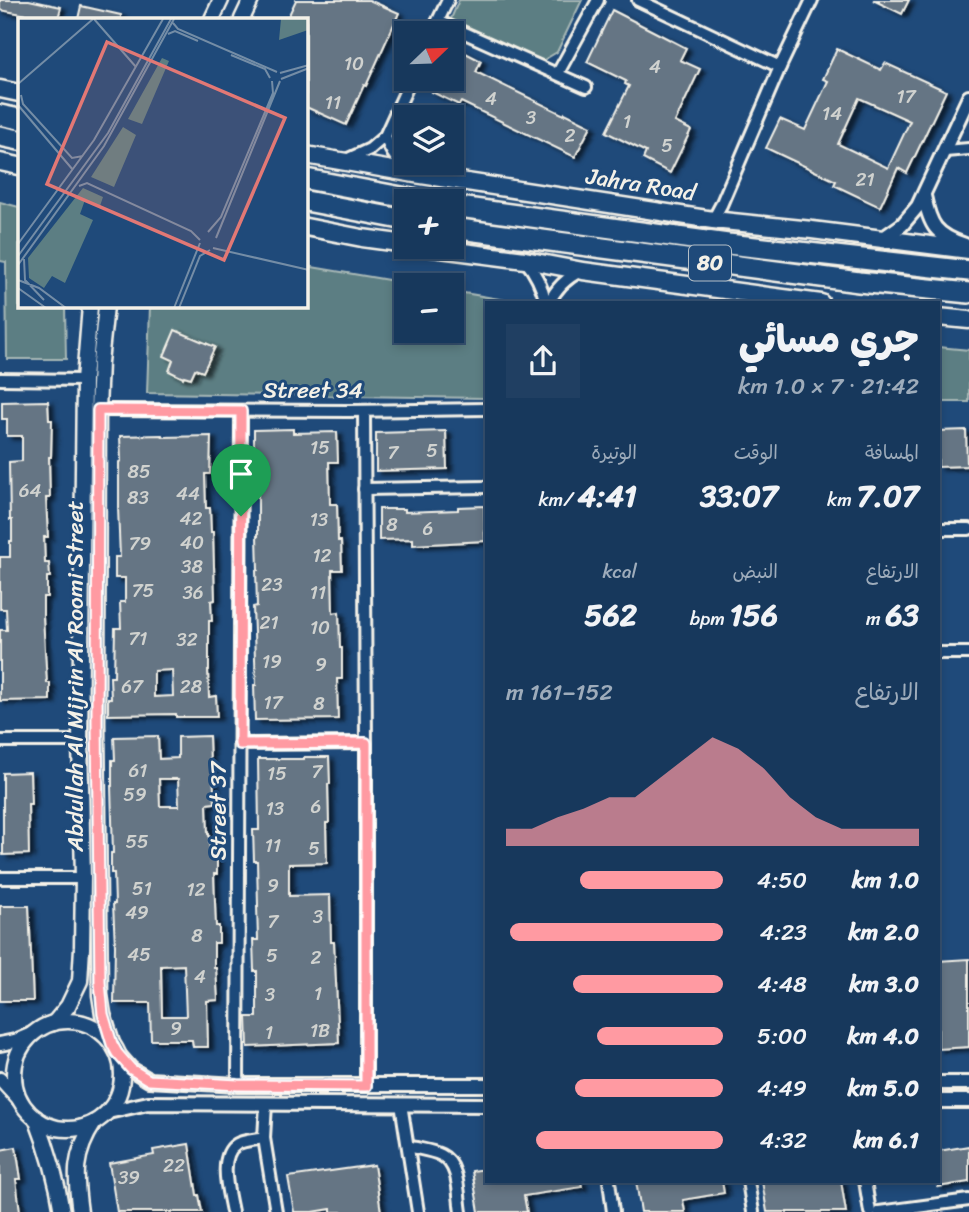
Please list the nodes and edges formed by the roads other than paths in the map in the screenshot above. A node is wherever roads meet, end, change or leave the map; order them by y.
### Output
1 (220, 0) edge
2 (251, 0) edge
3 (448, 0) edge
4 (598, 0) edge
5 (638, 0) edge
6 (812, 0) edge
7 (212, 18) edge
8 (242, 18) edge
9 (438, 21) edge
10 (464, 32) edge
11 (780, 67) junction
12 (558, 74) junction
13 (586, 87) dead end
14 (0, 89) edge
15 (406, 91) edge
16 (18, 93) edge
17 (969, 97) edge
18 (0, 115) edge
19 (18, 119) edge
20 (0, 136) edge
21 (385, 136) junction
22 (18, 140) edge
23 (969, 149) edge
24 (945, 151) junction
25 (394, 154) edge
26 (308, 155) edge
27 (343, 162) junction
28 (0, 163) edge
29 (18, 166) edge
30 (394, 170) edge
31 (18, 172) edge
32 (421, 175) edge
33 (308, 179) edge
34 (394, 196) edge
35 (924, 196) junction
36 (308, 201) edge
37 (464, 208) edge
38 (394, 218) edge
39 (712, 220) junction
40 (308, 227) edge
41 (464, 230) edge
42 (882, 239) junction
43 (394, 242) edge
44 (969, 249) edge
45 (464, 252) edge
46 (525, 260) junction
47 (583, 271) junction
48 (969, 271) edge
49 (969, 293) edge
50 (546, 301) edge
51 (548, 301) edge
52 (806, 301) edge
53 (90, 308) edge
54 (106, 308) edge
55 (940, 317) edge
56 (969, 320) edge
57 (0, 379) edge
58 (84, 380) junction
59 (485, 409) edge
60 (98, 410) junction
61 (241, 411) junction
62 (363, 411) junction
63 (485, 486) edge
64 (364, 489) junction
65 (940, 529) edge
66 (969, 529) edge
67 (940, 653) edge
68 (969, 653) edge
69 (0, 741) edge
70 (80, 741) junction
71 (366, 743) junction
72 (240, 744) junction
73 (0, 878) edge
74 (83, 878) junction
75 (54, 1023) junction
76 (34, 1033) junction
77 (0, 1044) edge
78 (115, 1048) junction
79 (0, 1079) edge
80 (940, 1083) edge
81 (969, 1083) edge
82 (238, 1085) junction
83 (485, 1085) edge
84 (366, 1086) junction
85 (940, 1101) edge
86 (969, 1101) edge
87 (22, 1103) junction
88 (266, 1104) junction
89 (401, 1104) junction
90 (485, 1105) edge
91 (108, 1112) junction
92 (36, 1118) junction
93 (94, 1123) junction
94 (264, 1138) junction
95 (408, 1146) junction
96 (609, 1183) edge
97 (748, 1183) edge
98 (865, 1183) edge
99 (969, 1200) edge
100 (62, 1212) edge
101 (80, 1212) edge
102 (232, 1212) edge
103 (276, 1212) edge
104 (418, 1212) edge
105 (461, 1212) edge
106 (613, 1212) edge
107 (753, 1212) edge
108 (870, 1212) edge
109 (879, 1212) edge

1 - 7 main road
2 - 8 main road
3 - 9 street
4 - 12 street
5 - 11 street
6 - 11 street
10 - 12 street
11 - 39 street
12 - 13 street
14 - 16 main road
15 - 21 street
17 - 24 street
18 - 19 highway
20 - 22 highway
21 - 25 street
21 - 27 street
23 - 24 street
24 - 35 street
26 - 27 main road, Jahra Road
27 - 30 main road, Jahra Road
28 - 29 main road
28 - 31 main road
32 - 39 main road, Jahra Road
33 - 34 highway
35 - 42 street
35 - 44 street
36 - 38 highway
37 - 48 highway, Jahra Road / 80
39 - 42 main road, Jahra Road
40 - 43 main road
41 - 49 highway, 80
42 - 44 main road, Jahra Road
45 - 46 main road
46 - 47 main road
46 - 50 street
47 - 51 street
47 - 52 main road
53 - 58 main road, Abdullah Al Mijrin Al Roomi Street
54 - 60 main road, Abdullah Al Mijrin Al Roomi Street
55 - 56 main road
57 - 58 street
58 - 70 main road, Abdullah Al Mijrin Al Roomi Street
59 - 62 street, Street 34
60 - 61 street, Street 34
60 - 78 main road, Abdullah Al Mijrin Al Roomi Street
61 - 62 street, Street 34
61 - 72 street, Street 37
62 - 64 street
63 - 64 street
64 - 71 street
65 - 66 street
67 - 68 street
69 - 70 street
70 - 74 main road, Abdullah Al Mijrin Al Roomi Street
71 - 72 street
71 - 84 street
72 - 82 street, Street 37
73 - 74 street
74 - 75 main road, Abdullah Al Mijrin Al Roomi Street
75 - 76 main road
75 - 78 main road
76 - 77 street
76 - 87 main road
78 - 82 street
78 - 91 main road
79 - 87 street
80 - 81 street
82 - 84 street
83 - 84 street
85 - 86 street
87 - 92 main road
88 - 89 street
88 - 91 street
88 - 94 street
89 - 90 street
89 - 95 street
91 - 93 main road
92 - 93 main road
92 - 100 main road
93 - 101 main road
94 - 102 street
94 - 103 street
95 - 104 street
95 - 105 street
96 - 106 street
97 - 107 street
98 - 108 street
99 - 109 street

